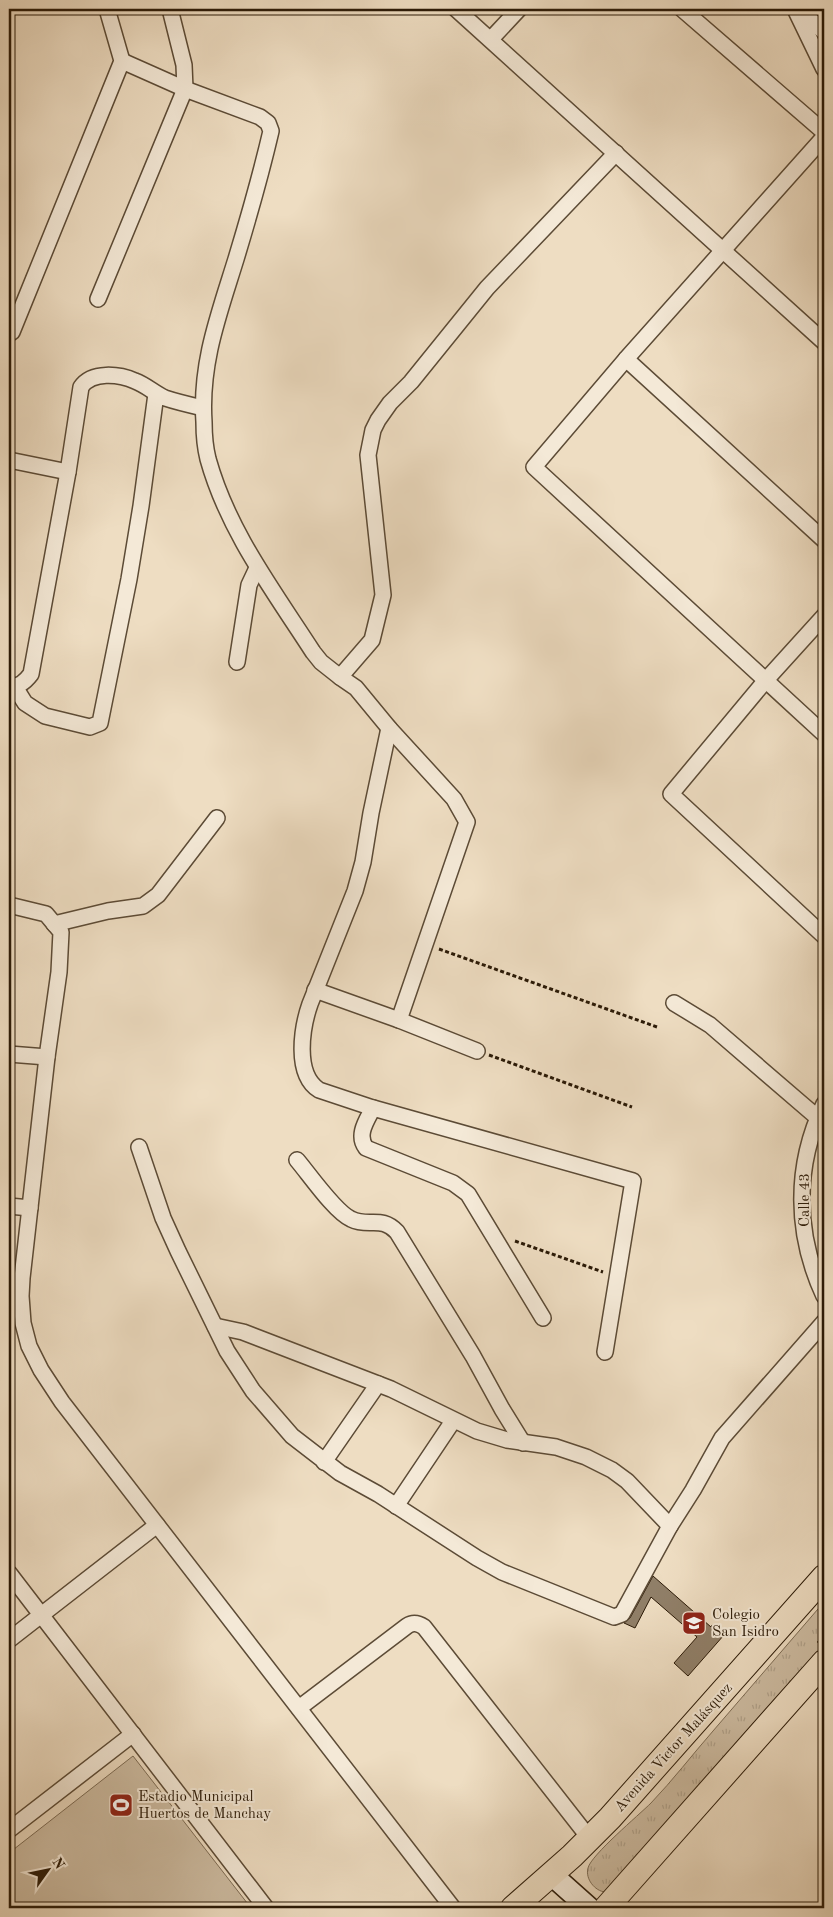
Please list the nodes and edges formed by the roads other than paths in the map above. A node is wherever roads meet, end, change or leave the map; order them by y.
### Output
1 (107, 9) edge
2 (170, 9) edge
3 (456, 9) edge
4 (519, 9) edge
5 (682, 9) edge
6 (795, 9) edge
7 (799, 9) edge
8 (824, 32) edge
9 (491, 39) junction
10 (122, 61) junction
11 (824, 69) edge
12 (186, 89) junction
13 (824, 132) edge
14 (824, 137) edge
15 (616, 153) junction
16 (723, 249) junction
17 (98, 299) dead end
18 (9, 331) edge
19 (824, 342) edge
20 (626, 359) junction
21 (156, 394) junction
22 (203, 408) junction
23 (9, 460) edge
24 (68, 472) junction
25 (824, 540) edge
26 (257, 568) junction
27 (824, 616) edge
28 (237, 662) dead end
29 (340, 677) junction
30 (766, 680) junction
31 (12, 687) edge
32 (389, 728) junction
33 (824, 734) edge
34 (217, 818) dead end
35 (9, 905) edge
36 (54, 924) junction
37 (824, 936) edge
38 (315, 990) junction
39 (674, 1003) dead end
40 (400, 1020) junction
41 (477, 1051) road end
42 (9, 1054) edge
43 (47, 1057) junction
44 (373, 1108) junction
45 (821, 1111) edge
46 (139, 1147) dead end
47 (296, 1160) dead end
48 (9, 1206) edge
49 (30, 1208) junction
50 (824, 1296) edge
51 (16, 1313) edge
52 (543, 1318) dead end
53 (824, 1322) edge
54 (215, 1326) junction
55 (605, 1352) dead end
56 (378, 1384) junction
57 (453, 1421) junction
58 (523, 1443) junction
59 (324, 1462) junction
60 (396, 1506) junction
61 (156, 1524) junction
62 (670, 1526) junction
63 (9, 1573) edge
64 (824, 1577) edge
65 (42, 1615) junction
66 (9, 1640) edge
67 (824, 1662) edge
68 (298, 1708) junction
69 (133, 1734) junction
70 (9, 1830) edge
71 (590, 1839) junction
72 (552, 1875) junction
73 (266, 1908) edge
74 (453, 1908) edge
75 (513, 1908) edge
76 (589, 1908) edge
77 (606, 1908) edge

1 - 10 street
2 - 12 street
3 - 9 street
4 - 9 street
5 - 13 street
6 - 11 street
7 - 8 street
9 - 15 street
10 - 12 street
10 - 18 street
12 - 17 street
12 - 22 street
14 - 16 street
15 - 16 street
15 - 29 street
16 - 19 street
16 - 20 street
20 - 25 street
20 - 30 street
21 - 22 street
21 - 24 street
21 - 31 street
22 - 26 street
23 - 24 street
24 - 31 street
26 - 28 street
26 - 29 street
27 - 30 street
29 - 32 street
30 - 33 street
30 - 37 street
32 - 38 street
32 - 40 street
34 - 36 street
35 - 36 street
36 - 43 street
38 - 40 street
38 - 44 street
39 - 45 street
40 - 41 street
42 - 43 street
43 - 49 street
44 - 52 street
44 - 55 street
45 - 50 street, Calle 43
46 - 54 street
47 - 58 street
48 - 49 street
49 - 51 street
51 - 61 street
53 - 62 street
54 - 56 street
54 - 59 street
56 - 57 street
56 - 59 street
57 - 58 street
57 - 60 street
58 - 62 street
59 - 60 street
60 - 62 street
61 - 65 street
61 - 68 street
63 - 65 street
64 - 71 main road, Avenida Victor Malásquez
65 - 66 street
65 - 69 street
67 - 77 main road
68 - 71 street
68 - 74 street
69 - 70 street
69 - 73 street
71 - 72 main road, Avenida Victor Malásquez
72 - 75 main road, Avenida Victor Malásquez
72 - 76 street

